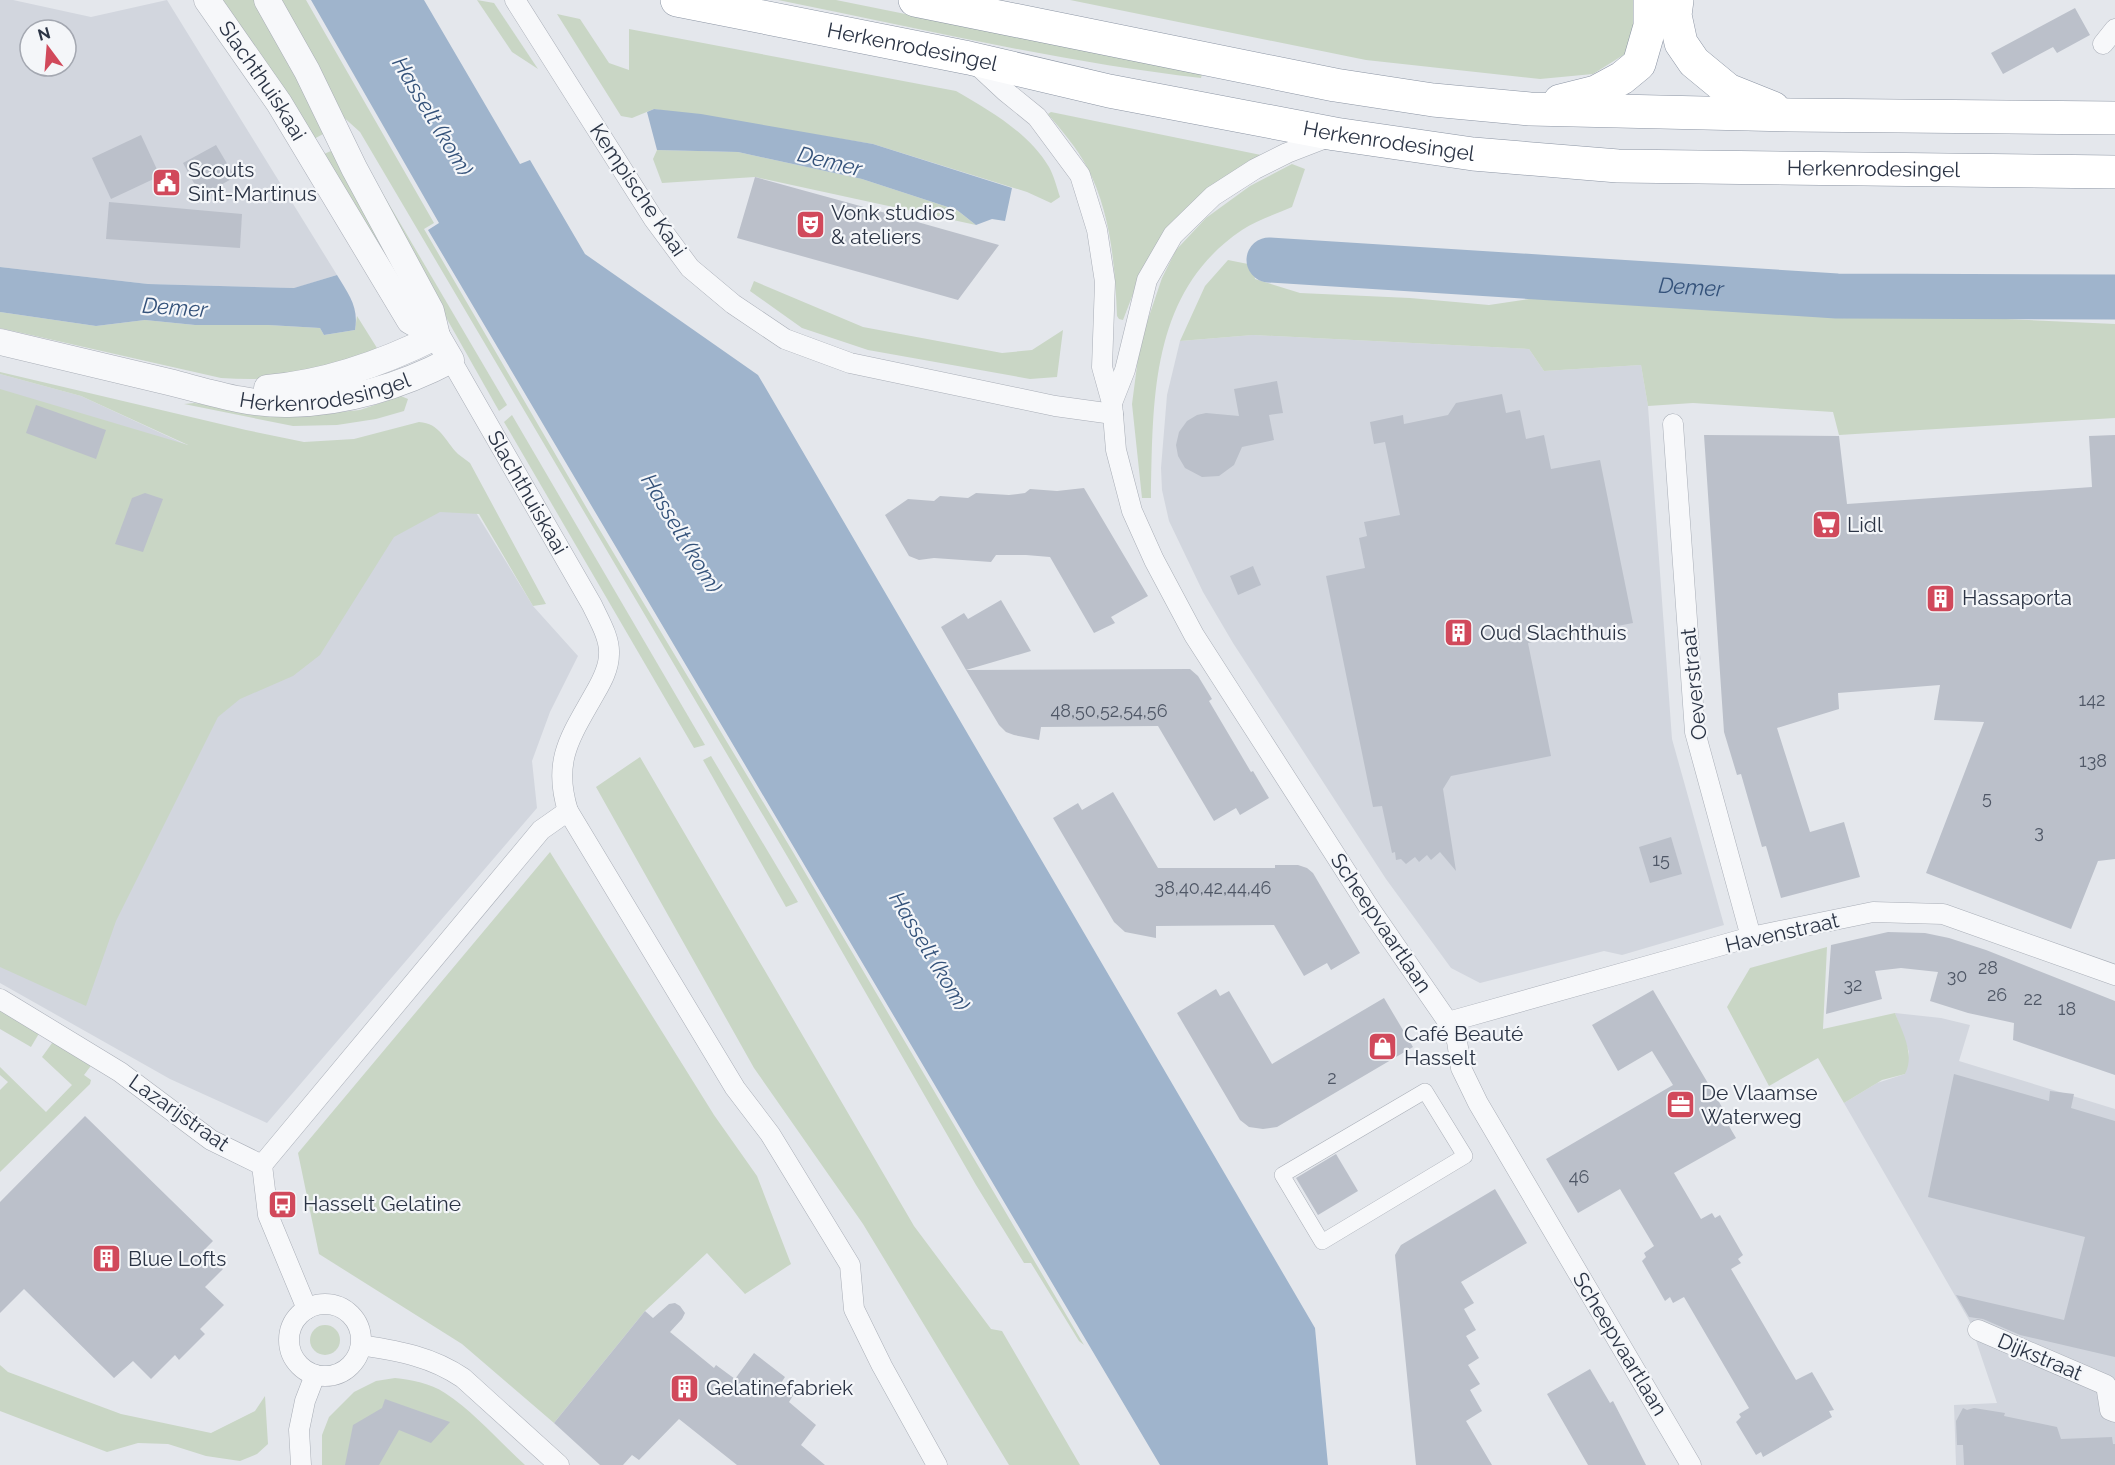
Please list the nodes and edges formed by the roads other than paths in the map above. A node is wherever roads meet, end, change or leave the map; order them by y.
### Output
1 (207, 0) edge
2 (267, 0) edge
3 (515, 0) edge
4 (677, 0) edge
5 (915, 0) edge
6 (1650, 0) edge
7 (1677, 0) edge
8 (969, 58) junction
9 (1530, 109) junction
10 (1791, 115) junction
11 (2115, 118) edge
12 (1335, 134) junction
13 (2115, 171) edge
14 (437, 336) junction
15 (0, 342) edge
16 (451, 360) junction
17 (196, 389) junction
18 (1113, 408) junction
19 (1673, 424) dead end
20 (568, 811) junction
21 (1751, 937) junction
22 (2115, 975) edge
23 (0, 999) edge
24 (1448, 1022) junction
25 (262, 1166) junction
26 (1282, 1175) joint
27 (307, 1309) junction
28 (1978, 1330) dead end
29 (361, 1345) junction
30 (315, 1375) junction
31 (2115, 1412) edge
32 (301, 1465) edge
33 (559, 1465) edge
34 (936, 1465) edge
35 (1691, 1465) edge

1 - 14 street, Slachthuiskaai
2 - 14 street, Slachthuiskaai
3 - 18 street, Kempische Kaai
4 - 8 highway, Herkenrodesingel
5 - 9 highway
6 - 9 highway
7 - 10 highway
8 - 12 highway, Herkenrodesingel
8 - 18 street
9 - 10 highway
10 - 11 highway
12 - 13 highway, Herkenrodesingel
12 - 18 street
14 - 16 street, Slachthuiskaai
14 - 17 street, Herkenrodesingel
15 - 17 street, Herkenrodesingel
16 - 17 street, Herkenrodesingel
16 - 20 street, Slachthuiskaai
18 - 24 street, Scheepvaartlaan
19 - 21 street, Oeverstraat
20 - 25 street
20 - 34 street
21 - 22 street, Havenstraat
21 - 24 street, Havenstraat
23 - 25 street, Lazarijstraat
24 - 35 street, Scheepvaartlaan
25 - 27 street
26 - 26 street
27 - 29 street
27 - 30 street
28 - 31 street, Dijkstraat
29 - 30 street
29 - 33 street
30 - 32 street

